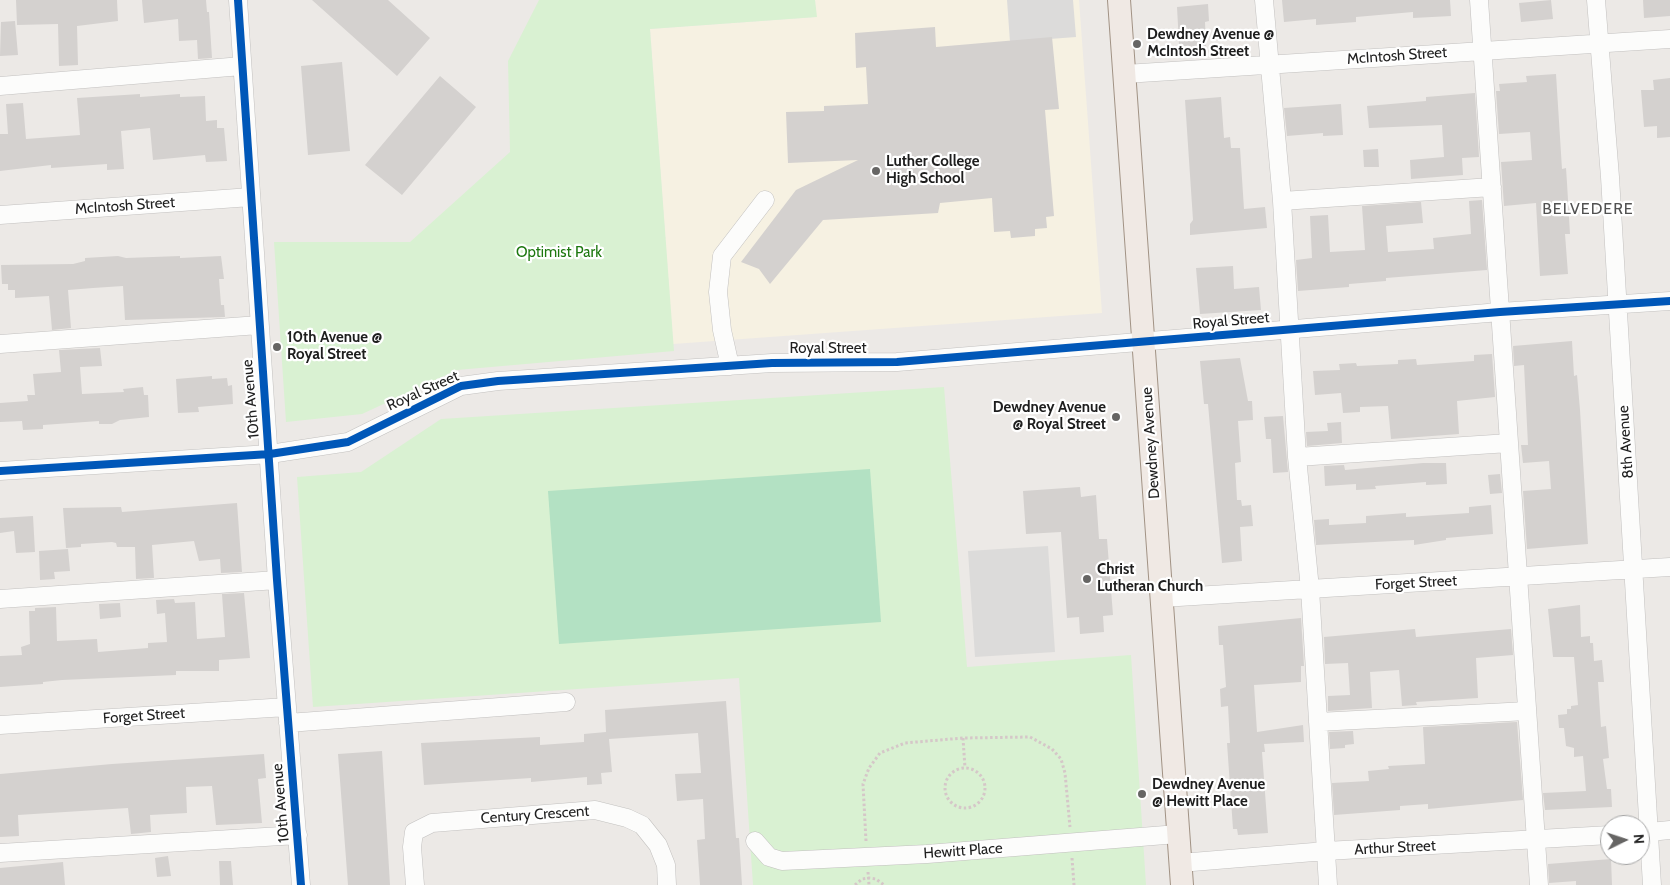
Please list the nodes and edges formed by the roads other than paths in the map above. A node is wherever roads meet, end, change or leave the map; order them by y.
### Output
1 (238, 0) edge
2 (1120, 0) edge
3 (1264, 0) edge
4 (1478, 0) edge
5 (1596, 0) edge
6 (1670, 38) edge
7 (1599, 43) junction
8 (1484, 51) junction
9 (1270, 65) junction
10 (242, 66) junction
11 (1125, 74) junction
12 (0, 86) edge
13 (1492, 187) junction
14 (250, 197) junction
15 (765, 200) dead end
16 (1282, 201) junction
17 (0, 215) edge
18 (1670, 301) edge
19 (1617, 305) junction
20 (1500, 312) junction
21 (259, 326) junction
22 (1290, 330) junction
23 (1143, 342) junction
24 (0, 344) edge
25 (730, 366) junction
26 (1508, 443) junction
27 (270, 454) junction
28 (1297, 457) junction
29 (0, 471) edge
30 (1670, 567) edge
31 (1634, 570) junction
32 (1518, 577) junction
33 (277, 580) junction
34 (1310, 589) junction
35 (1162, 598) junction
36 (0, 599) edge
37 (566, 702) dead end
38 (1527, 711) junction
39 (288, 715) junction
40 (1318, 722) junction
41 (0, 725) edge
42 (1643, 815) edge
43 (1670, 830) edge
44 (1650, 832) edge
45 (1178, 834) junction
46 (298, 835) junction
47 (1600, 836) edge
48 (1535, 840) junction
49 (755, 841) dead end
50 (1326, 852) junction
51 (0, 853) edge
52 (1649, 865) edge
53 (1181, 874) edge
54 (301, 885) edge
55 (415, 885) edge
56 (667, 885) edge
57 (1328, 885) edge
58 (1539, 885) edge
59 (1652, 885) edge

1 - 10 street, 10th Avenue
2 - 11 main road, Dewdney Avenue
3 - 9 street
4 - 8 street
5 - 7 street, 8th Avenue
6 - 7 street, McIntosh Street
7 - 8 street, McIntosh Street
7 - 19 street, 8th Avenue
8 - 9 street, McIntosh Street
8 - 13 street
9 - 11 street, McIntosh Street
9 - 16 street
10 - 12 street
10 - 14 street, 10th Avenue
11 - 23 main road, Dewdney Avenue
13 - 16 street
13 - 20 street
14 - 17 street, McIntosh Street
14 - 21 street, 10th Avenue
15 - 25 street
16 - 22 street
18 - 19 street, Royal Street
19 - 20 street, Royal Street
19 - 31 street, 8th Avenue
20 - 22 street, Royal Street
20 - 26 street
21 - 24 street
21 - 27 street, 10th Avenue
22 - 23 street, Royal Street
22 - 28 street
23 - 25 street, Royal Street
23 - 35 main road, Dewdney Avenue
25 - 27 street, Royal Street
26 - 28 street
26 - 32 street
27 - 29 street, Royal Street
27 - 33 street, 10th Avenue
28 - 34 street
30 - 31 street, Forget Street
31 - 32 street, Forget Street
31 - 42 street, 8th Avenue
32 - 34 street, Forget Street
32 - 38 street
33 - 36 street
33 - 39 street, 10th Avenue
34 - 35 street, Forget Street
34 - 40 street
35 - 45 main road, Dewdney Avenue
37 - 39 street, Forget Street
38 - 40 street
38 - 48 street
39 - 41 street, Forget Street
39 - 46 street, 10th Avenue
40 - 50 street
43 - 44 street
45 - 49 street, Hewitt Place
45 - 53 main road, Dewdney Avenue
46 - 51 street
46 - 54 street, 10th Avenue
47 - 48 street, Arthur Street
48 - 50 street, Arthur Street
48 - 58 street
50 - 53 street, Arthur Street
50 - 57 street
52 - 59 street, 8th Avenue
55 - 56 street, Century Crescent

